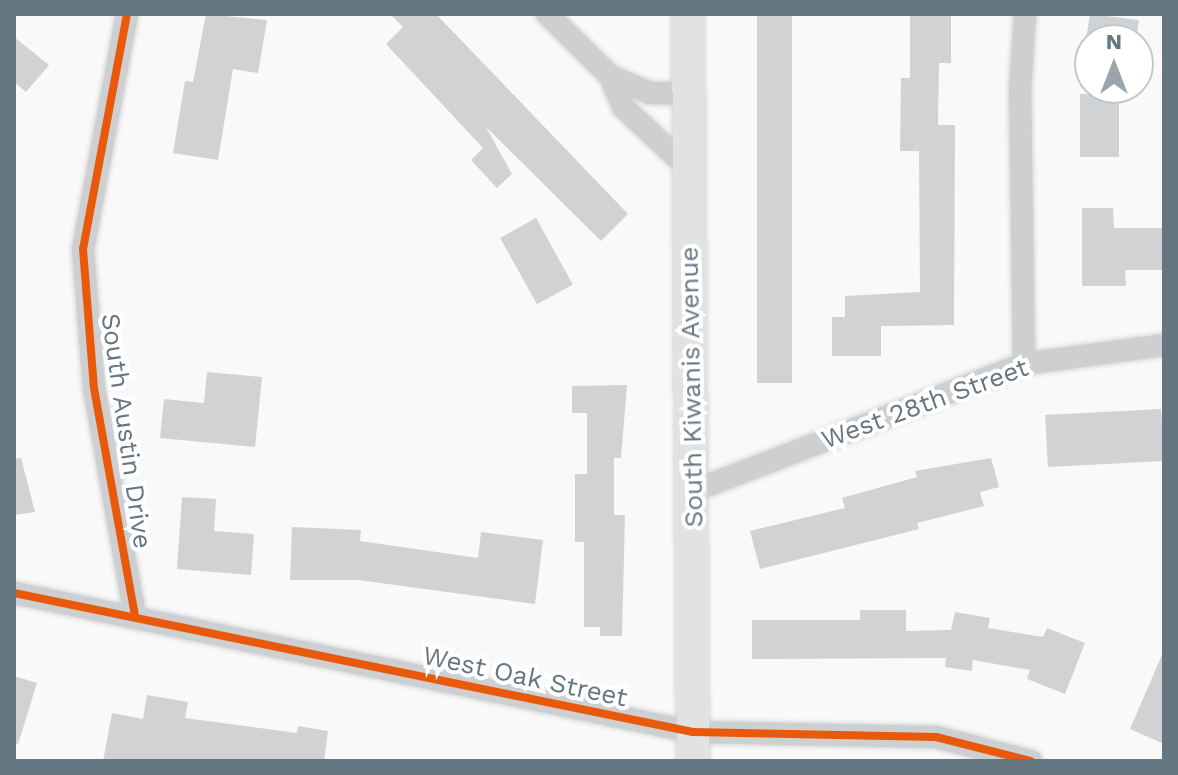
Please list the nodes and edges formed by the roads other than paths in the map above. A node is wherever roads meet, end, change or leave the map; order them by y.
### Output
1 (127, 14) edge
2 (547, 14) edge
3 (688, 14) edge
4 (1025, 14) edge
5 (610, 76) junction
6 (689, 94) junction
7 (689, 169) junction
8 (1164, 345) edge
9 (1024, 364) junction
10 (693, 491) junction
11 (14, 593) edge
12 (135, 617) junction
13 (693, 746) edge
14 (1031, 761) edge

1 - 12 street, South Austin Drive
2 - 5 street
3 - 6 main road, South Kiwanis Avenue
4 - 9 street
5 - 6 street
5 - 7 street
6 - 7 main road, South Kiwanis Avenue
7 - 10 main road, South Kiwanis Avenue
8 - 9 street, West 28th Street
9 - 10 street, West 28th Street
10 - 13 main road, South Kiwanis Avenue
11 - 12 street, West Oak Street
12 - 13 street, West Oak Street
13 - 14 street, West Oak Street

